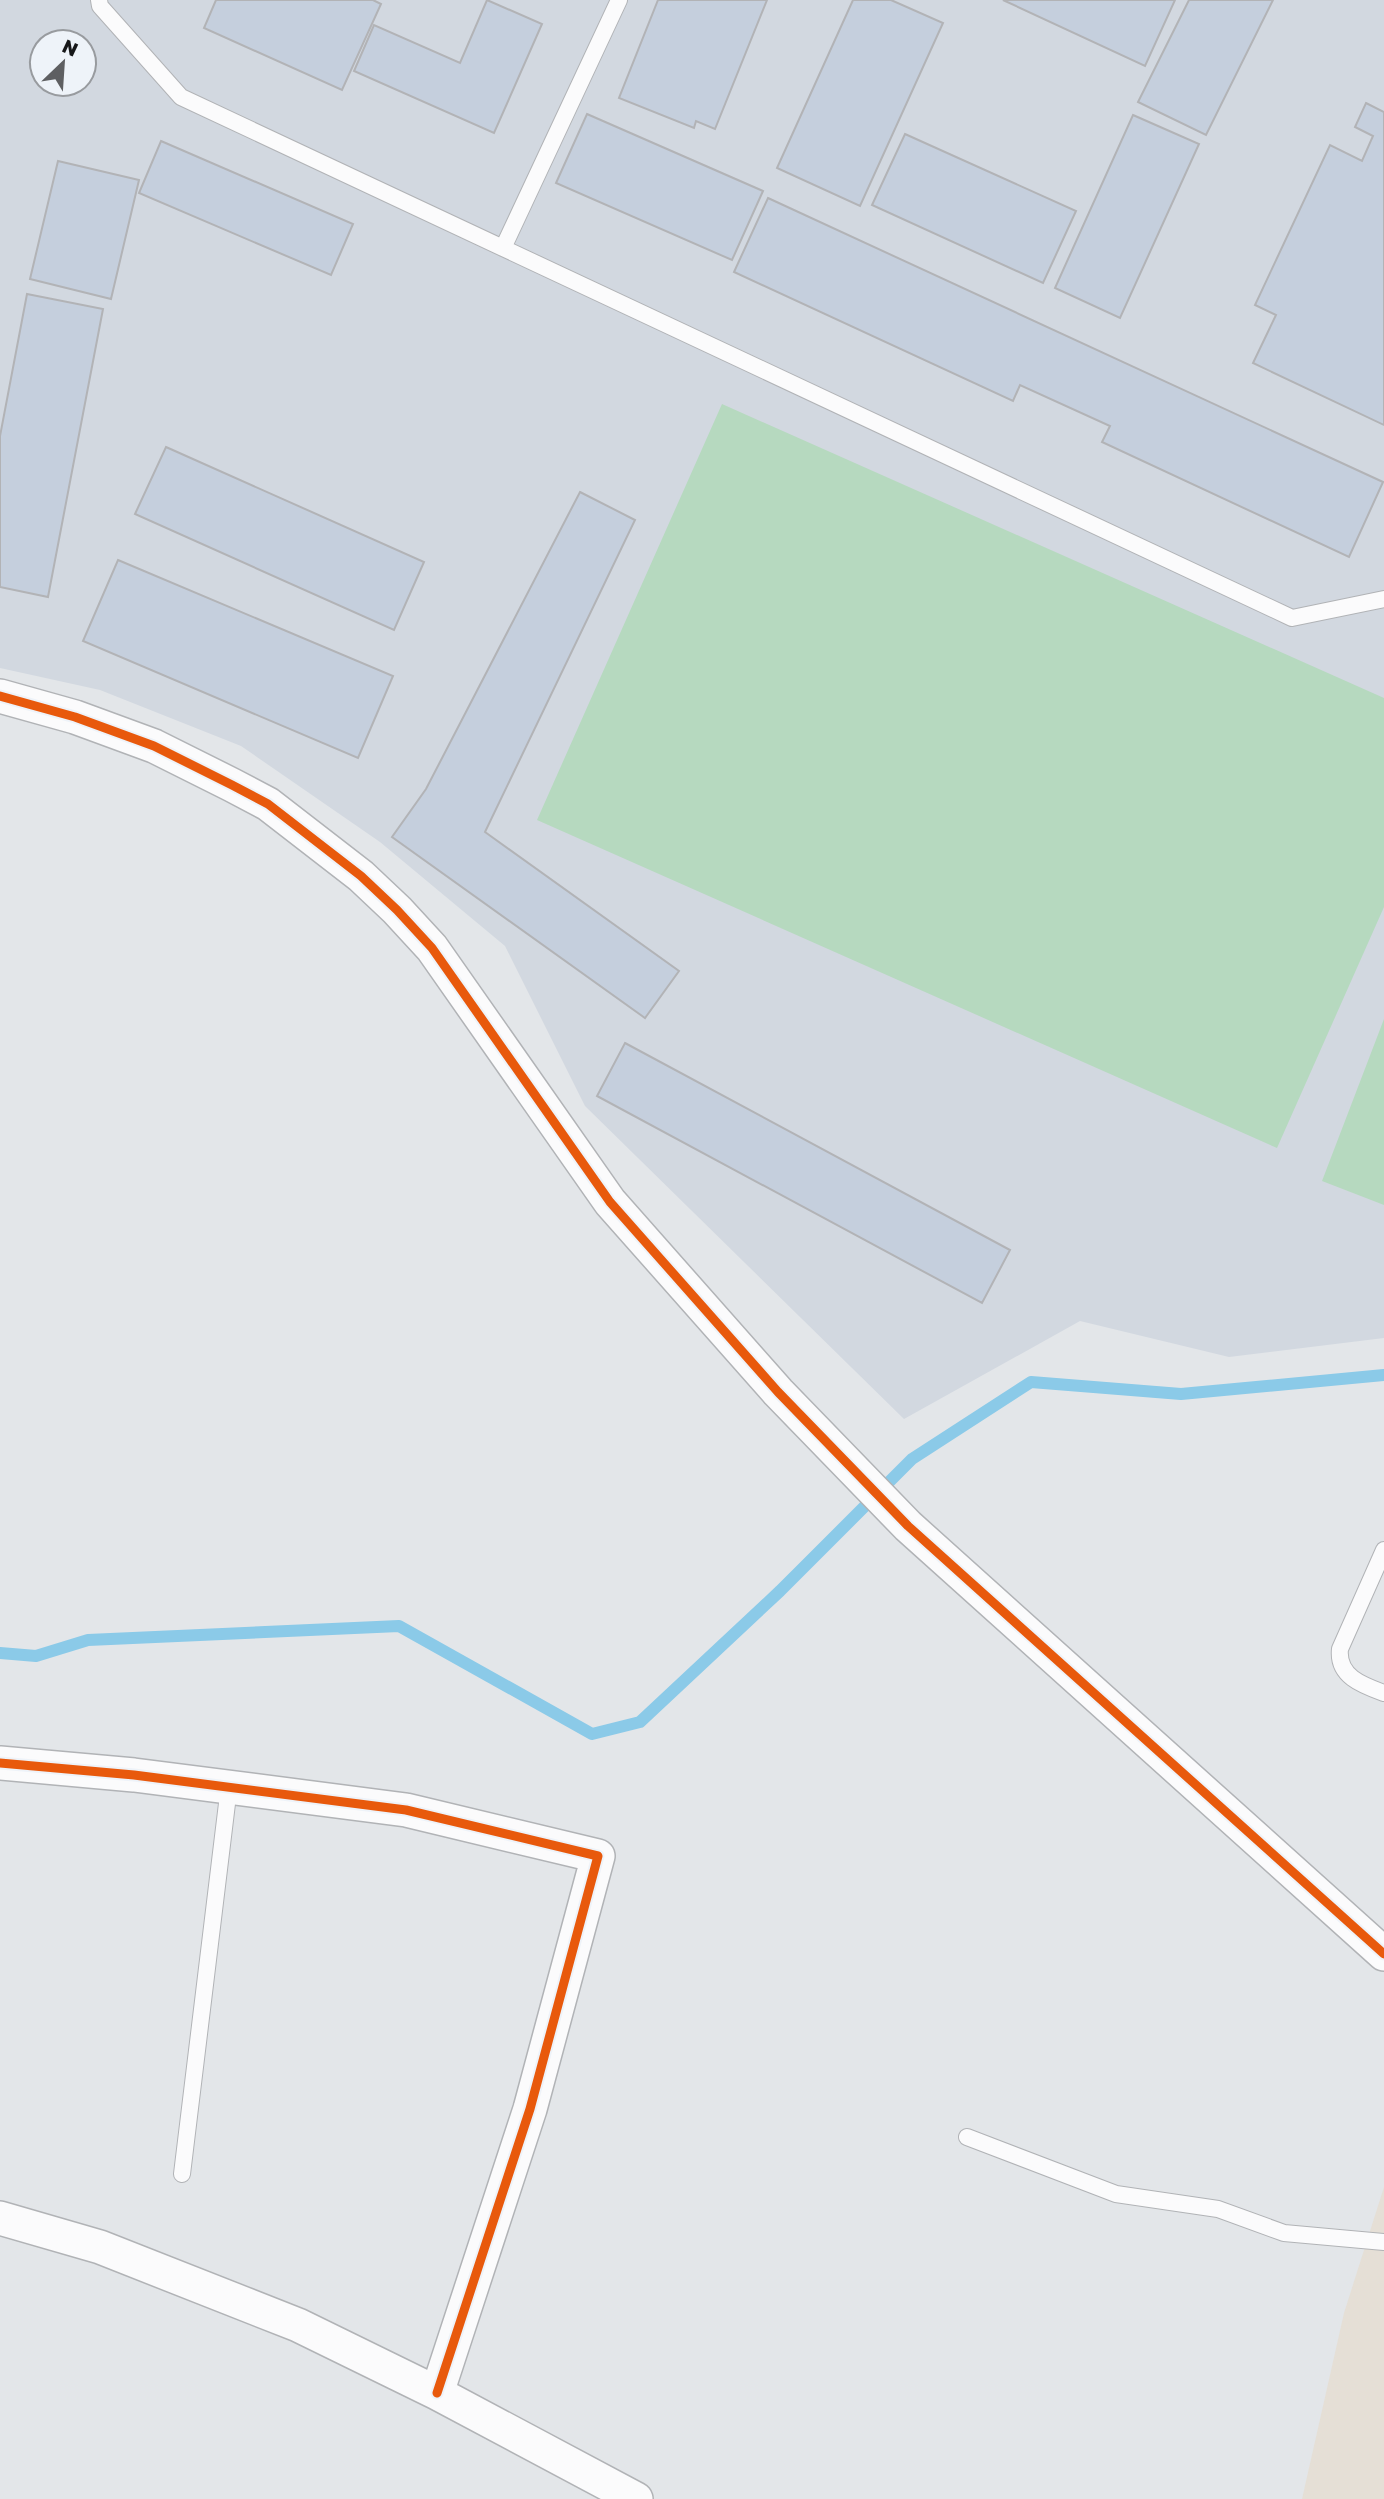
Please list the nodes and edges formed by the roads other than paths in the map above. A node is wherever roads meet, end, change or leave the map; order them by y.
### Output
1 (99, 0) edge
2 (619, 0) edge
3 (503, 248) junction
4 (1384, 599) edge
5 (0, 696) edge
6 (1384, 1550) edge
7 (1384, 1693) edge
8 (0, 1763) edge
9 (229, 1787) junction
10 (1384, 1954) edge
11 (967, 2137) dead end
12 (182, 2174) dead end
13 (0, 2218) edge
14 (1384, 2242) edge
15 (437, 2393) junction
16 (636, 2499) edge

1 - 3 lane
2 - 3 lane
3 - 4 lane
5 - 10 street
6 - 7 lane
8 - 9 street
9 - 12 lane
9 - 15 street
11 - 14 lane
13 - 15 street
15 - 16 street

